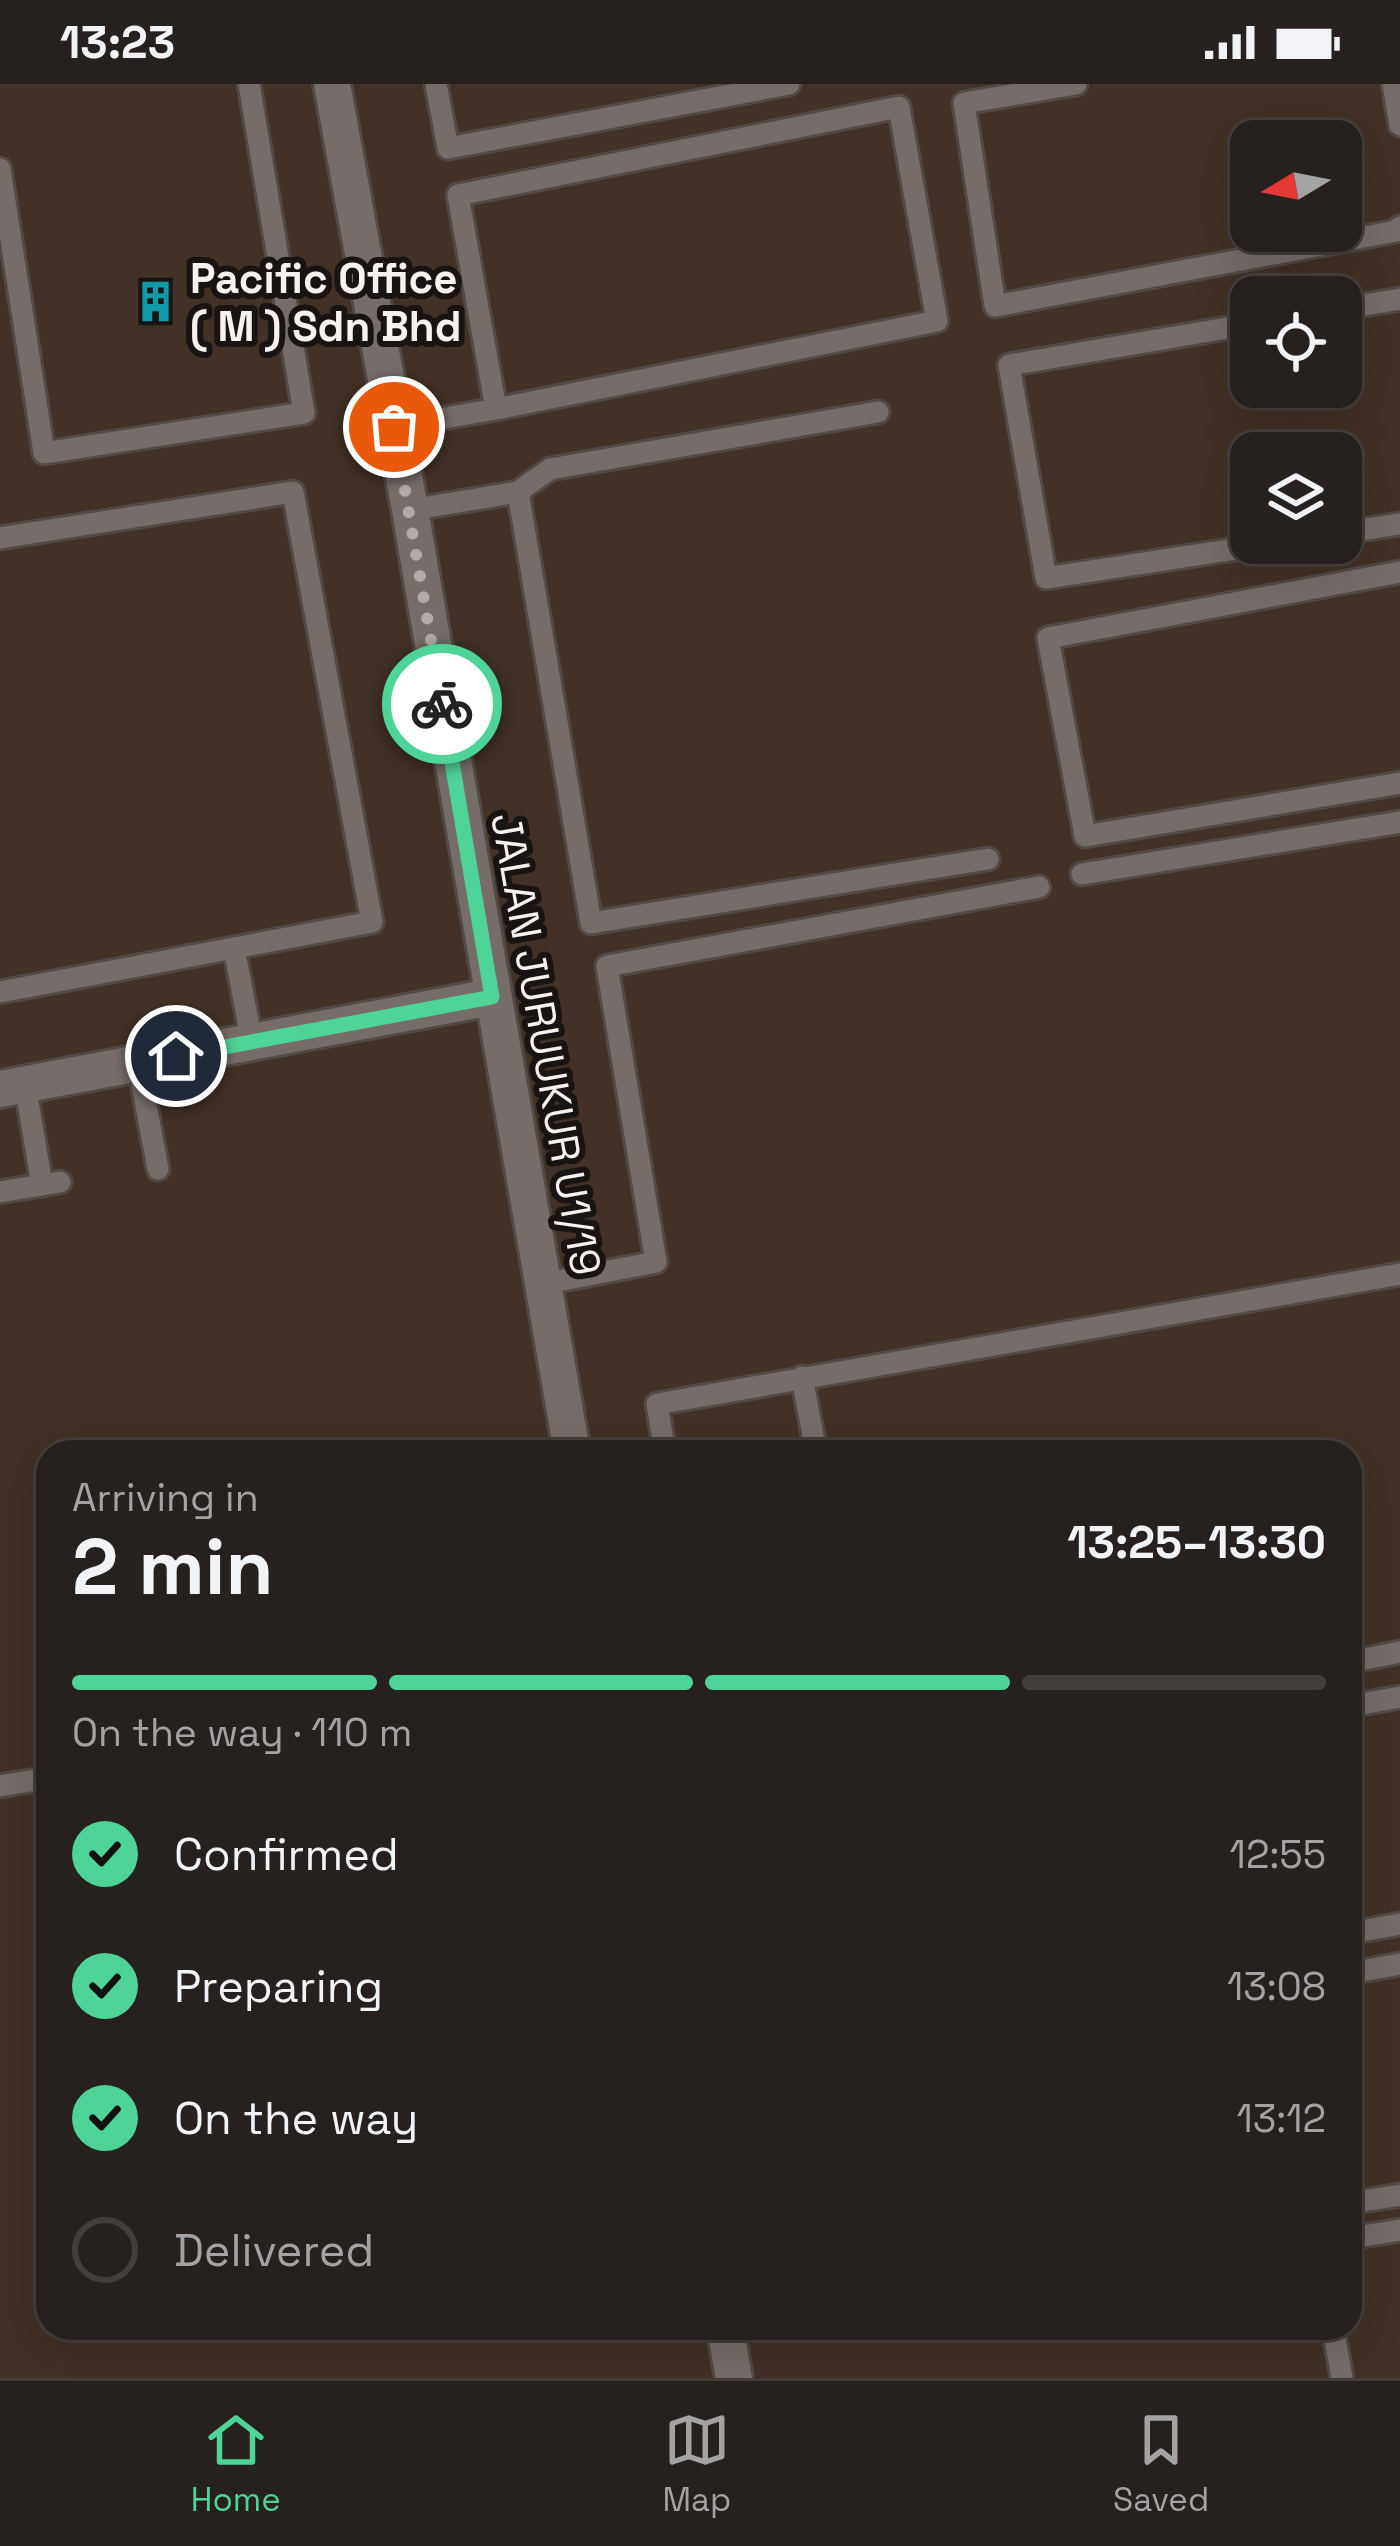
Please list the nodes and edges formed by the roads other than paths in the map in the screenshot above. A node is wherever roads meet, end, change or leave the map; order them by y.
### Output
1 (249, 84) edge
2 (332, 84) edge
3 (436, 84) edge
4 (789, 84) edge
5 (1076, 84) edge
6 (1393, 84) edge
7 (1400, 125) edge
8 (0, 169) edge
9 (1400, 227) edge
10 (1400, 299) edge
11 (1362, 305) edge
12 (1230, 328) edge
13 (496, 409) junction
14 (878, 412) dead end
15 (394, 427) junction
16 (518, 492) junction
17 (410, 510) junction
18 (1400, 524) edge
19 (1362, 530) edge
20 (0, 538) edge
21 (1230, 550) edge
22 (1400, 572) edge
23 (1400, 783) edge
24 (1400, 822) edge
25 (988, 859) dead end
26 (1082, 874) dead end
27 (1040, 887) dead end
28 (234, 948) junction
29 (0, 992) edge
30 (492, 997) junction
31 (252, 1042) junction
32 (139, 1063) junction
33 (13, 1087) edge
34 (158, 1169) dead end
35 (0, 1192) edge
36 (1400, 1274) edge
37 (542, 1284) junction
38 (802, 1377) junction
39 (570, 1440) edge
40 (663, 1440) edge
41 (814, 1440) edge
42 (1400, 1652) edge
43 (1362, 1660) edge
44 (1400, 1697) edge
45 (1362, 1704) edge
46 (36, 1780) edge
47 (0, 1786) edge
48 (1400, 1924) edge
49 (1362, 1931) edge
50 (1400, 1964) edge
51 (1362, 1971) edge
52 (1400, 2195) edge
53 (1362, 2202) edge
54 (1400, 2230) edge
55 (1362, 2236) edge
56 (727, 2340) edge
57 (1335, 2340) edge
58 (734, 2378) edge
59 (1342, 2378) edge

1 - 8 lane
2 - 15 street, JALAN JURUUKUR U1/19
3 - 4 lane
5 - 9 lane
6 - 7 lane
10 - 11 lane
12 - 21 lane
13 - 13 lane
13 - 15 lane
14 - 16 lane
15 - 17 street, JALAN JURUUKUR U1/19
16 - 17 lane
16 - 25 lane
17 - 30 street, JALAN JURUUKUR U1/19
18 - 19 lane
20 - 28 lane
22 - 23 lane
24 - 26 lane
27 - 37 lane
28 - 29 lane
28 - 31 lane
30 - 31 street
30 - 37 street, JALAN JURUUKUR U1/19
31 - 32 street
32 - 33 street
32 - 34 lane
33 - 35 lane
36 - 38 lane
37 - 39 street, JALAN JURUUKUR U1/19
38 - 40 lane
38 - 41 lane
42 - 43 lane
44 - 45 lane
46 - 47 lane
48 - 49 lane
50 - 51 lane
52 - 53 lane
54 - 55 lane
56 - 58 street
57 - 59 lane

